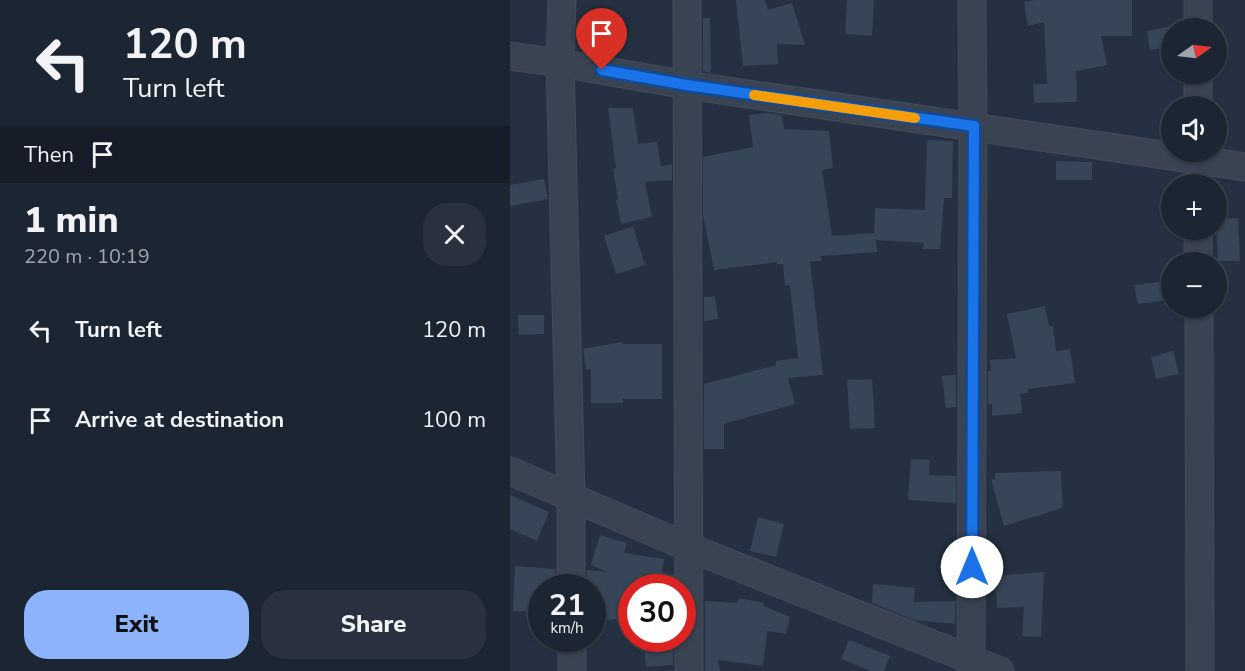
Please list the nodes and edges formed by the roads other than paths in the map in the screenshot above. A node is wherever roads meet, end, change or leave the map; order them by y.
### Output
1 (562, 0) edge
2 (687, 0) edge
3 (972, 0) edge
4 (1198, 0) edge
5 (1198, 18) edge
6 (510, 56) edge
7 (560, 63) junction
8 (687, 85) junction
9 (974, 126) junction
10 (1198, 165) edge
11 (1245, 167) edge
12 (1198, 318) edge
13 (510, 471) edge
14 (571, 497) junction
15 (688, 547) junction
16 (571, 574) edge
17 (572, 652) edge
18 (971, 665) edge
19 (572, 671) edge
20 (688, 671) edge
21 (1000, 671) edge
22 (1200, 671) edge

1 - 7 street
2 - 8 street
3 - 9 street
4 - 5 street
6 - 7 street
7 - 8 street
7 - 14 street
8 - 9 street
8 - 15 street
9 - 10 street
9 - 18 street
10 - 11 street
12 - 22 street
13 - 14 street
14 - 15 street
14 - 16 street
15 - 18 street
15 - 20 street
17 - 19 street
18 - 21 street

